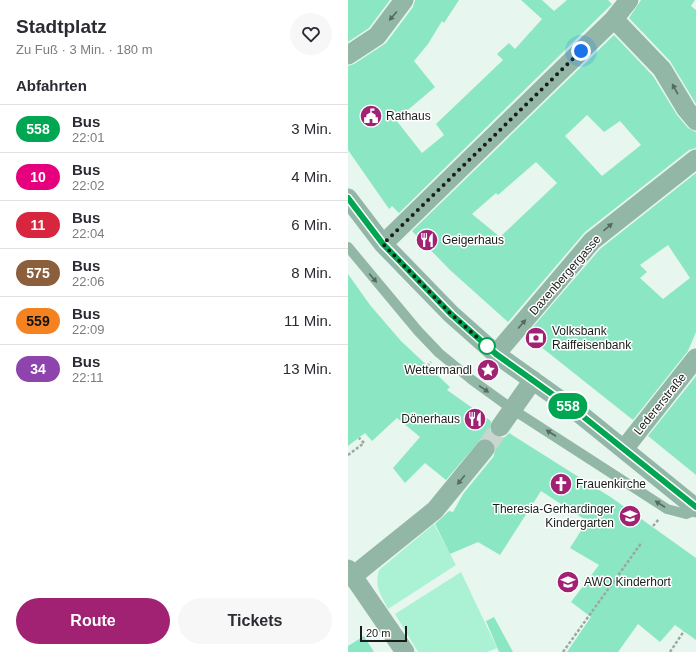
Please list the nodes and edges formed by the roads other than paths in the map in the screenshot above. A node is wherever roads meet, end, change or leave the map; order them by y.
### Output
1 (404, 0) edge
2 (621, 6) edge
3 (348, 55) edge
4 (696, 121) edge
5 (696, 160) edge
6 (348, 198) edge
7 (383, 244) junction
8 (348, 247) edge
9 (496, 354) junction
10 (696, 358) edge
11 (533, 380) junction
12 (512, 409) junction
13 (500, 427) tunnel mouth
14 (485, 449) tunnel mouth
15 (624, 449) junction
16 (696, 509) edge
17 (351, 573) edge
18 (405, 652) edge

1 -> 3 street
4 -> 2 street
2 - 7 street
9 -> 5 street, Daxenbergergasse
6 - 7 street
7 - 9 street
8 -> 12 lane
9 - 11 street
10 - 15 street, Ledererstraße
11 - 12 street
11 - 15 street
12 - 13 street
16 -> 12 lane
14 -> 17 street
15 - 16 street
17 - 18 street

